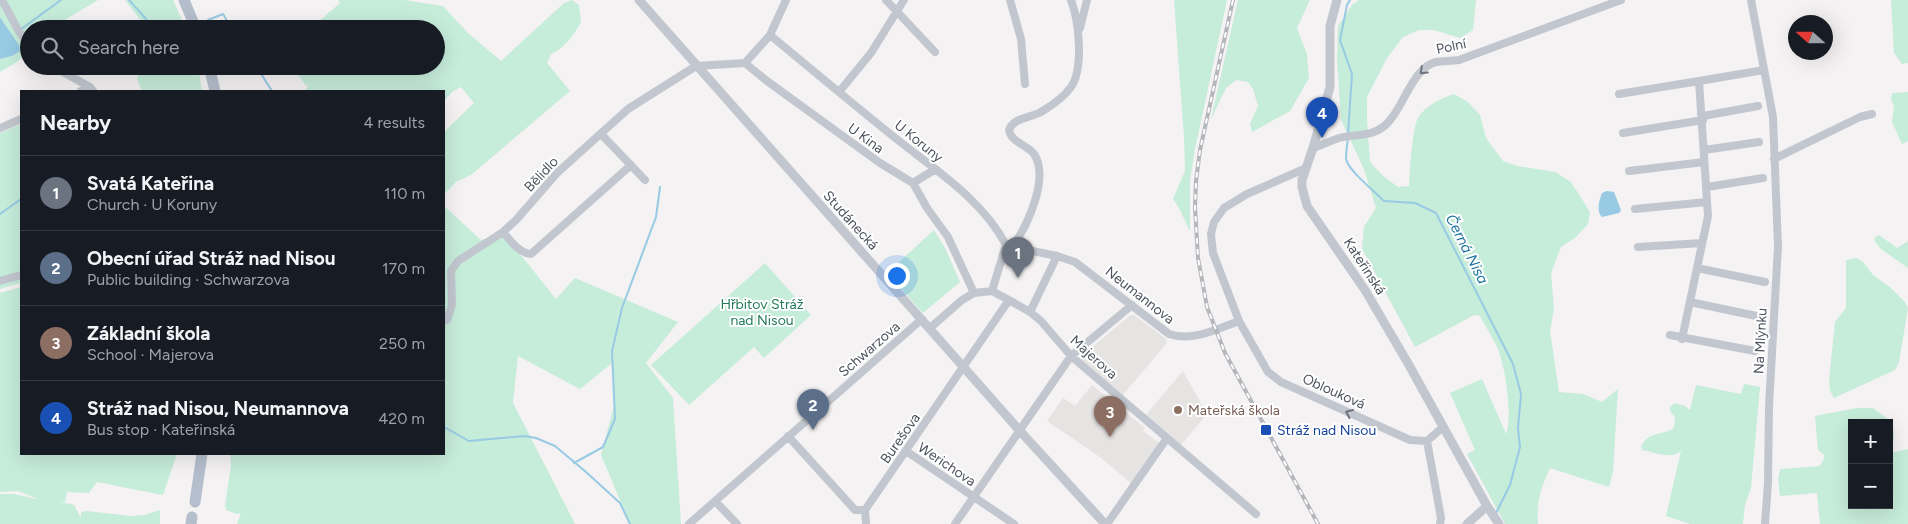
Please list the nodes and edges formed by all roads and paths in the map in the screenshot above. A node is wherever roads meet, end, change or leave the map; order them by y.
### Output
1 (2, 0) edge
2 (184, 0) edge
3 (639, 0) edge
4 (786, 0) edge
5 (886, 0) edge
6 (904, 0) edge
7 (1010, 0) edge
8 (1071, 0) edge
9 (1087, 0) edge
10 (1337, 0) edge
11 (1621, 0) edge
12 (1751, 0) edge
13 (897, 11) junction
14 (192, 20) edge
15 (1079, 32) junction
16 (20, 33) edge
17 (770, 35) junction
18 (935, 52) dead end
19 (745, 63) junction
20 (696, 66) junction
21 (1764, 70) junction
22 (68, 75) edge
23 (211, 75) edge
24 (1699, 81) junction
25 (1025, 84) dead end
26 (92, 89) edge
27 (215, 90) edge
28 (838, 92) junction
29 (1619, 94) dead end
30 (1758, 106) dead end
31 (1872, 114) dead end
32 (1703, 118) junction
33 (20, 119) edge
34 (0, 128) edge
35 (1623, 133) dead end
36 (601, 134) junction
37 (1759, 142) dead end
38 (1313, 148) junction
39 (1704, 150) junction
40 (1774, 159) junction
41 (1704, 162) junction
42 (631, 165) junction
43 (1304, 169) junction
44 (934, 170) junction
45 (1630, 172) dead end
46 (1763, 178) dead end
47 (644, 180) dead end
48 (914, 183) junction
49 (1707, 187) junction
50 (1707, 202) junction
51 (1635, 209) dead end
52 (504, 232) junction
53 (1702, 243) junction
54 (1009, 246) junction
55 (1638, 247) dead end
56 (1058, 256) junction
57 (1697, 268) junction
58 (20, 275) edge
59 (0, 282) edge
60 (1765, 282) dead end
61 (992, 291) junction
62 (974, 293) junction
63 (1009, 300) junction
64 (1690, 302) junction
65 (1132, 304) junction
66 (1030, 312) junction
67 (1761, 317) dead end
68 (922, 319) junction
69 (445, 321) edge
70 (1239, 321) junction
71 (930, 328) junction
72 (1670, 336) dead end
73 (1682, 339) junction
74 (1755, 351) dead end
75 (1071, 356) junction
76 (964, 367) junction
77 (1443, 427) junction
78 (1020, 431) junction
79 (788, 436) junction
80 (1167, 438) junction
81 (1427, 441) junction
82 (906, 451) junction
83 (202, 455) edge
84 (974, 497) junction
85 (715, 500) junction
86 (194, 502) dead end
87 (1487, 506) junction
88 (865, 510) junction
89 (1256, 514) dead end
90 (1499, 523) edge
91 (688, 524) edge
92 (737, 524) edge
93 (866, 524) edge
94 (955, 524) edge
95 (1014, 524) edge
96 (1106, 524) edge
97 (1440, 524) edge
98 (1467, 524) edge
99 (1765, 524) edge

1 - 16 street
2 - 14 main road
3 - 20 street, Studánecká
4 - 17 street
5 - 13 street
6 - 13 street
7 - 25 street
8 - 15 street
9 - 15 street
10 - 38 street, Kateřinská
11 -> 38 street, Polní
12 - 21 street, Na Mlýnku
13 - 18 street
13 - 28 street
15 - 54 street
17 - 19 street
17 - 28 street, U Koruny
19 - 20 street
19 - 48 street, U Kina
20 - 36 street, Bělidlo
20 - 68 street, Studánecká
21 - 24 street
21 - 40 street, Na Mlýnku
22 - 26 street
23 - 27 main road
24 - 29 street
24 - 32 street
28 - 44 street, U Koruny
30 - 32 street
31 - 40 street
32 - 35 street
32 - 39 street
33 - 34 street
36 - 42 street
36 - 52 street, Bělidlo
37 - 39 street
38 - 43 street, Kateřinská
39 - 41 street
40 - 99 street, Na Mlýnku
41 - 45 street
41 - 49 street
42 - 47 street
42 - 52 street
43 - 70 street
43 - 77 street, Kateřinská
44 - 48 street
44 - 54 street, U Koruny
46 - 49 street
48 - 62 street
49 - 50 street
50 - 51 street
50 - 53 street
52 - 69 street, Bělidlo
53 - 55 street
53 - 57 street
54 - 56 street, Neumannova
54 - 61 street
56 - 65 street, Neumannova
56 - 66 street
57 - 60 street
57 - 64 street
58 - 59 street
61 - 62 street
61 - 63 street, Majerova
62 - 71 street
63 - 66 street, Majerova
63 - 76 street, Burešova
64 - 67 street, Na Mlýnku
64 - 73 street
65 - 70 street, Neumannova
65 - 75 street, Werichova
66 - 75 street, Majerova
68 - 71 street, Studánecká
68 - 79 street, Schwarzova
81 -> 70 street, Oblouková
71 - 76 street, Studánecká
72 - 73 street, Na Mlýnku
73 - 74 street, Na Mlýnku
75 - 78 street, Werichova
75 - 80 street, Majerova
76 - 78 street, Studánecká
76 - 82 street, Burešova
77 - 81 street
77 - 87 street, Kateřinská
78 - 84 street, Werichova
78 - 96 street, Studánecká
79 - 85 street, Schwarzova
79 - 88 street
80 - 89 street, Majerova
80 - 96 street
81 - 97 street
82 - 84 street, Werichova
82 - 88 street, Burešova
83 - 86 main road
84 - 94 street, Werichova
84 - 95 street, Werichova
85 - 91 street, Schwarzova
85 - 92 street
87 - 90 street
87 - 98 street
88 - 93 street

